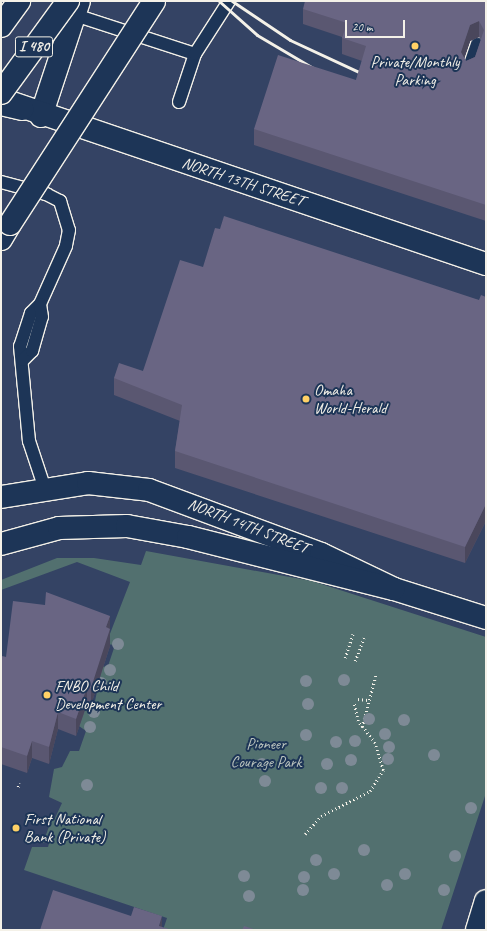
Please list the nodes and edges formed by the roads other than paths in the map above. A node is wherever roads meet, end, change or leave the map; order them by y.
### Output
1 (19, 1) edge
2 (154, 1) edge
3 (229, 1) edge
4 (74, 6) edge
5 (1, 26) edge
6 (477, 44) dead end
7 (195, 54) junction
8 (468, 70) edge
9 (1, 93) edge
10 (1, 99) edge
11 (179, 102) dead end
12 (1, 104) edge
13 (32, 112) junction
14 (1, 182) edge
15 (6, 232) edge
16 (486, 264) edge
17 (45, 489) junction
18 (1, 497) edge
19 (1, 544) edge
20 (394, 589) junction
21 (486, 618) edge
22 (486, 901) edge
23 (477, 930) edge

1 - 5 main road, I 480
2 - 15 main road, bridge
3 - 7 lane
4 - 7 lane
4 - 9 main road, I 480, bridge
4 - 13 main road
6 - 8 lane
7 - 11 lane
10 - 13 main road, NORTH 13TH STREET
12 - 13 main road
13 - 16 main road, NORTH 13TH STREET
14 - 17 lane
17 - 18 main road, NORTH 14TH STREET
17 - 20 main road, NORTH 14TH STREET
19 - 20 main road
20 - 21 main road, NORTH 14TH STREET
22 - 23 main road

